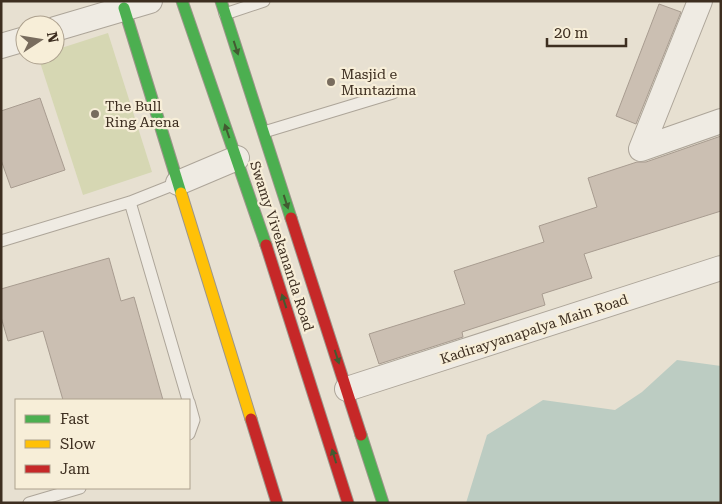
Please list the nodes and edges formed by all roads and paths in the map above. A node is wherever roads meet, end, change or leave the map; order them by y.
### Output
1 (182, 1) edge
2 (221, 1) edge
3 (264, 1) edge
4 (700, 1) edge
5 (141, 3) edge
6 (225, 14) junction
7 (65, 27) edge
8 (15, 42) edge
9 (1, 46) edge
10 (393, 93) dead end
11 (721, 121) edge
12 (264, 132) junction
13 (237, 158) junction
14 (178, 182) junction
15 (130, 202) junction
16 (1, 241) edge
17 (721, 268) edge
18 (347, 389) junction
19 (187, 399) edge
20 (190, 407) edge
21 (190, 431) edge
22 (77, 489) edge
23 (29, 503) edge
24 (277, 503) edge
25 (348, 503) edge
26 (383, 503) edge

13 -> 1 main road, Swamy Vivekananda Road
2 - 6 main road, Swamy Vivekananda Road
3 - 6 lane
4 - 11 street
5 - 7 street
5 - 14 main road
6 -> 12 main road, Swamy Vivekananda Road
8 - 9 street
10 - 12 lane
12 -> 18 main road, Swamy Vivekananda Road
13 - 14 street
25 -> 13 main road, Swamy Vivekananda Road
14 - 15 lane
14 - 24 main road
15 - 16 lane
15 - 19 lane
17 - 18 street, Kadirayyanapalya Main Road
18 - 26 main road, Swamy Vivekananda Road
20 - 21 lane
22 - 23 lane

